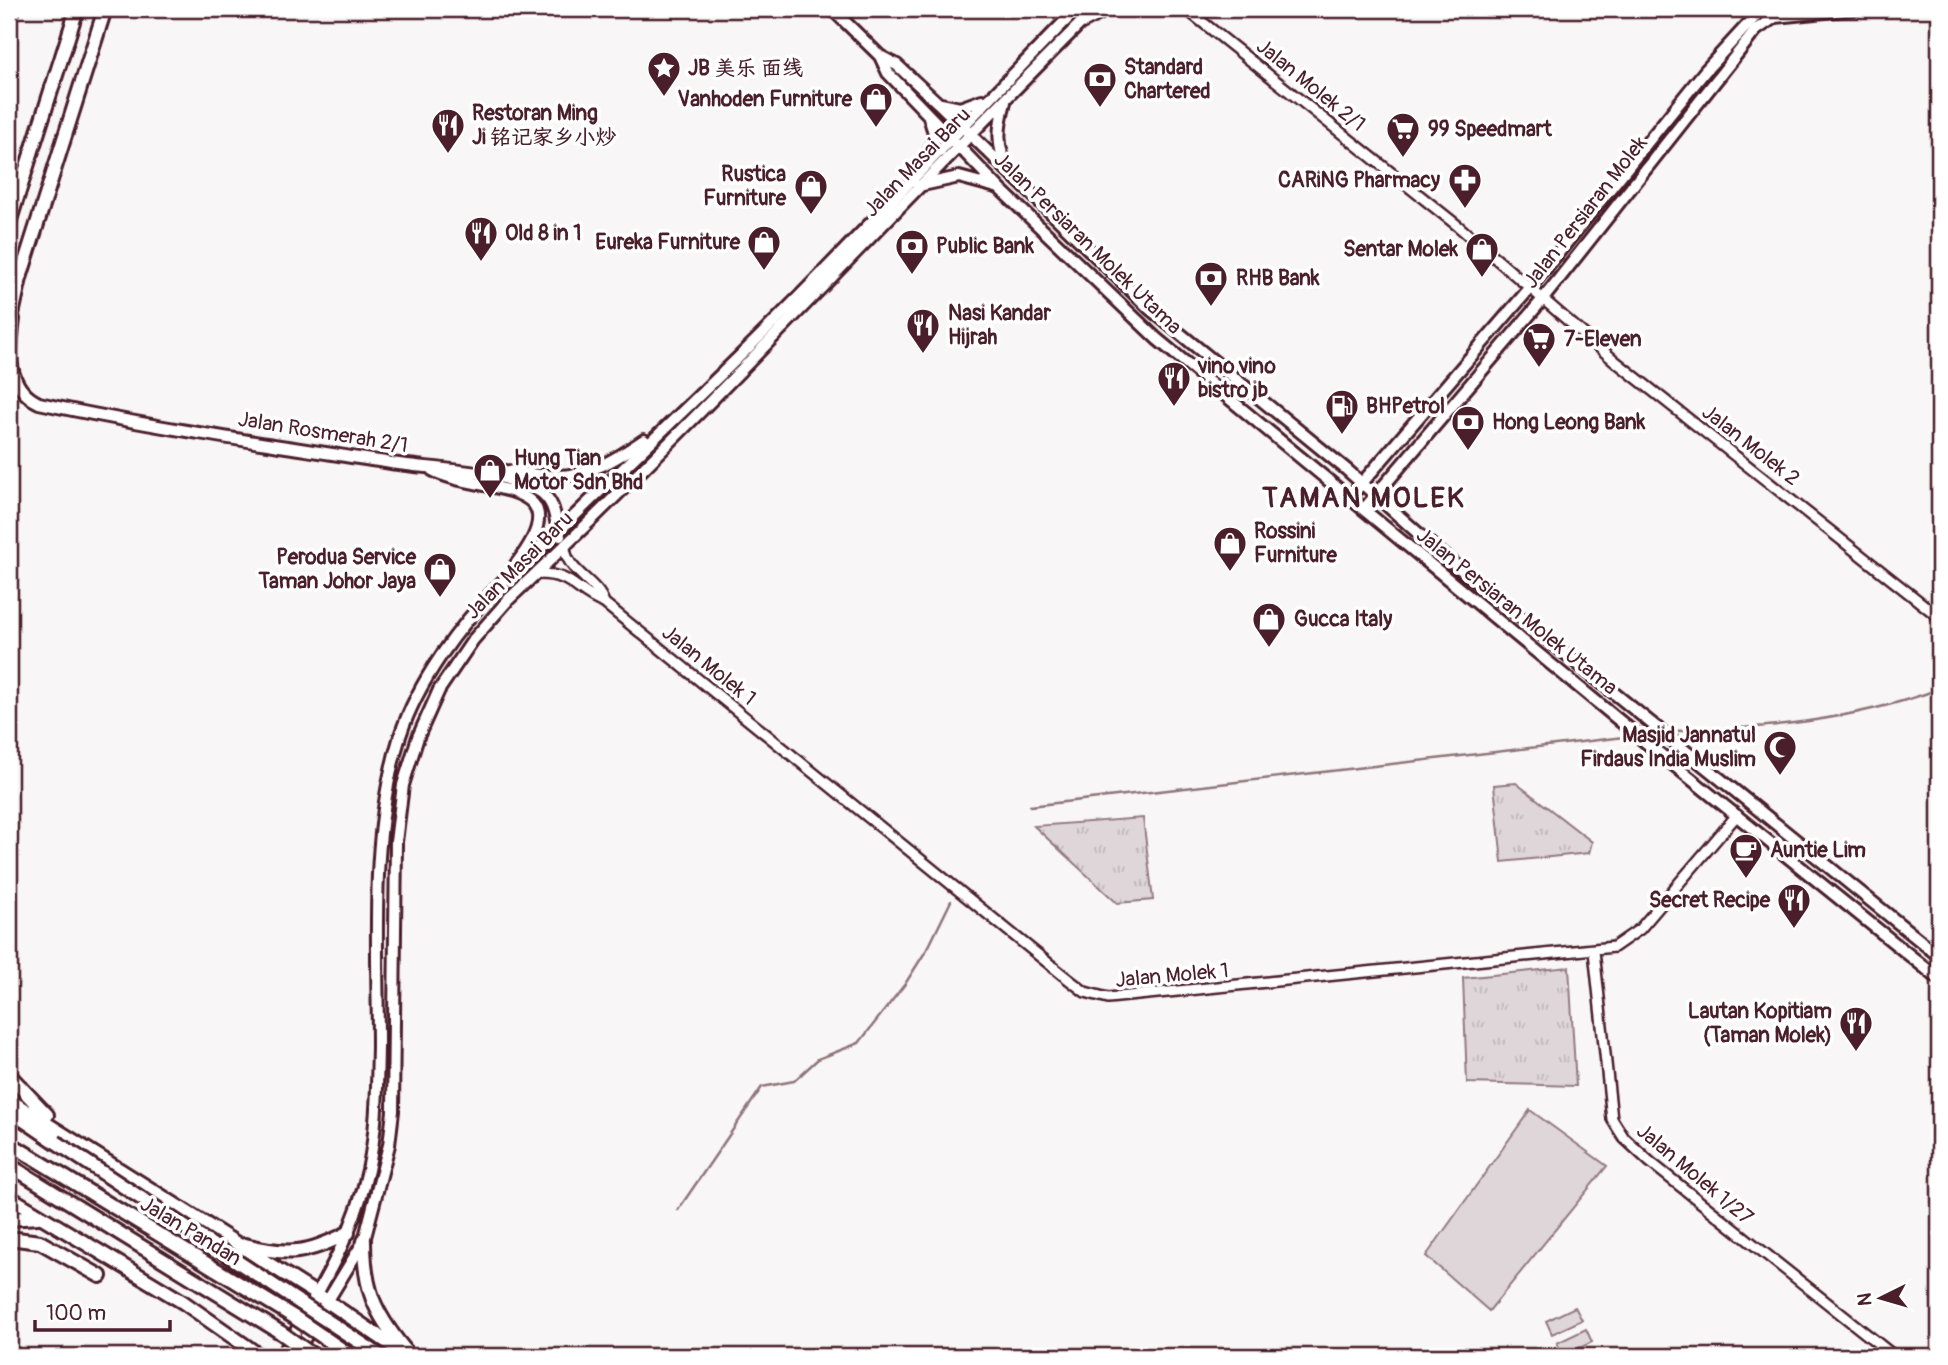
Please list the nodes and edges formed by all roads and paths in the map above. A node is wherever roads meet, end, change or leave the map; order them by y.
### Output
1 (77, 9) edge
2 (105, 9) edge
3 (832, 9) edge
4 (1077, 9) edge
5 (1095, 9) edge
6 (1111, 9) edge
7 (1186, 9) edge
8 (1762, 9) edge
9 (1855, 9) edge
10 (1076, 28) junction
11 (880, 56) junction
12 (993, 93) junction
13 (1006, 99) junction
14 (938, 103) junction
15 (927, 112) junction
16 (960, 127) junction
17 (969, 135) junction
18 (951, 136) junction
19 (959, 145) junction
20 (925, 163) junction
21 (1011, 177) junction
22 (918, 186) junction
23 (1000, 189) junction
24 (9, 223) edge
25 (20, 278) junction
26 (1530, 288) junction
27 (1543, 299) junction
28 (9, 328) edge
29 (670, 423) junction
30 (428, 468) junction
31 (475, 473) junction
32 (1360, 483) junction
33 (1375, 495) junction
34 (1350, 497) junction
35 (1364, 509) junction
36 (558, 532) junction
37 (565, 545) junction
38 (535, 574) junction
39 (499, 585) junction
40 (604, 603) junction
41 (1939, 617) edge
42 (1737, 815) junction
43 (1594, 951) junction
44 (1939, 956) edge
45 (1939, 979) edge
46 (9, 1075) edge
47 (9, 1100) edge
48 (9, 1110) edge
49 (72, 1137) junction
50 (9, 1143) edge
51 (9, 1165) edge
52 (9, 1197) edge
53 (38, 1217) junction
54 (9, 1219) edge
55 (348, 1233) junction
56 (9, 1238) edge
57 (364, 1241) junction
58 (234, 1242) junction
59 (100, 1276) dead end
60 (324, 1298) junction
61 (260, 1356) edge
62 (282, 1356) edge
63 (294, 1356) edge
64 (314, 1356) edge
65 (351, 1356) edge
66 (380, 1356) edge
67 (409, 1356) edge
68 (1894, 1356) edge

1 - 24 highway
2 - 25 highway
3 - 11 main road
4 - 12 main road, Jalan Masai Baru
5 - 10 main road, Jalan Masai Baru
6 - 10 street
7 - 26 street, Jalan Molek 2/1
8 - 26 main road, Jalan Persiaran Molek
9 - 27 main road, Jalan Persiaran Molek
10 - 13 main road, Jalan Masai Baru
11 - 14 main road, Jalan Persiaran Molek Utama
11 - 15 main road, Jalan Persiaran Molek Utama
12 - 14 main road
12 - 16 main road, Jalan Masai Baru
13 - 17 main road, Jalan Masai Baru
13 - 21 main road
14 - 16 main road, Jalan Persiaran Molek Utama
15 - 18 main road, Jalan Persiaran Molek Utama
15 - 20 main road
16 - 17 main road, Jalan Persiaran Molek Utama
16 - 18 main road, Jalan Masai Baru
17 - 19 main road, Jalan Masai Baru
17 - 21 main road, Jalan Persiaran Molek Utama
18 - 19 main road, Jalan Persiaran Molek Utama
18 - 20 main road, Jalan Masai Baru
19 - 22 main road, Jalan Masai Baru
19 - 23 main road, Jalan Persiaran Molek Utama
20 - 29 main road, Jalan Masai Baru
21 - 32 main road, Jalan Persiaran Molek Utama
22 - 23 main road
22 - 37 main road, Jalan Masai Baru
23 - 34 main road, Jalan Persiaran Molek Utama
25 - 28 highway
25 - 30 main road, Jalan Rosmerah 2/1
26 - 27 street, Jalan Molek 2/1
26 - 32 main road, Jalan Persiaran Molek
27 - 33 main road, Jalan Persiaran Molek
27 - 41 street, Jalan Molek 2
29 - 31 main road
29 - 36 main road, Jalan Masai Baru
30 - 31 main road, Jalan Rosmerah 2/1
30 - 39 main road
31 - 36 main road, Jalan Rosmerah 2/1
32 - 33 main road, Jalan Persiaran Molek Utama
32 - 34 main road, Jalan Persiaran Molek
33 - 35 main road, Jalan Persiaran Molek
33 - 44 main road, Jalan Persiaran Molek Utama
34 - 35 main road, Jalan Persiaran Molek Utama
35 - 42 main road, Jalan Persiaran Molek Utama
36 - 37 main road
36 - 39 main road, Jalan Masai Baru
37 - 38 main road, Jalan Masai Baru
37 - 40 street, Jalan Molek 1
38 - 40 street, Jalan Molek 1
38 - 57 main road, Jalan Masai Baru
39 - 55 main road, Jalan Masai Baru
40 - 43 street, Jalan Molek 1
42 - 43 street, Jalan Molek 1
42 - 45 main road, Jalan Persiaran Molek Utama
43 - 68 street, Jalan Molek 1/27
46 - 49 highway
47 - 49 highway
48 - 66 highway, bridge
49 - 58 highway
50 - 65 highway, Jalan Pandan, bridge
51 - 64 highway, Jalan Pandan, bridge
52 - 53 highway
53 - 54 highway
53 - 61 highway
55 - 58 highway
55 - 60 main road, Jalan Masai Baru
56 - 59 highway
57 - 60 main road, Jalan Masai Baru
57 - 67 highway
58 - 60 highway
60 - 62 main road, Jalan Masai Baru
60 - 63 main road, Jalan Masai Baru
60 - 67 highway

